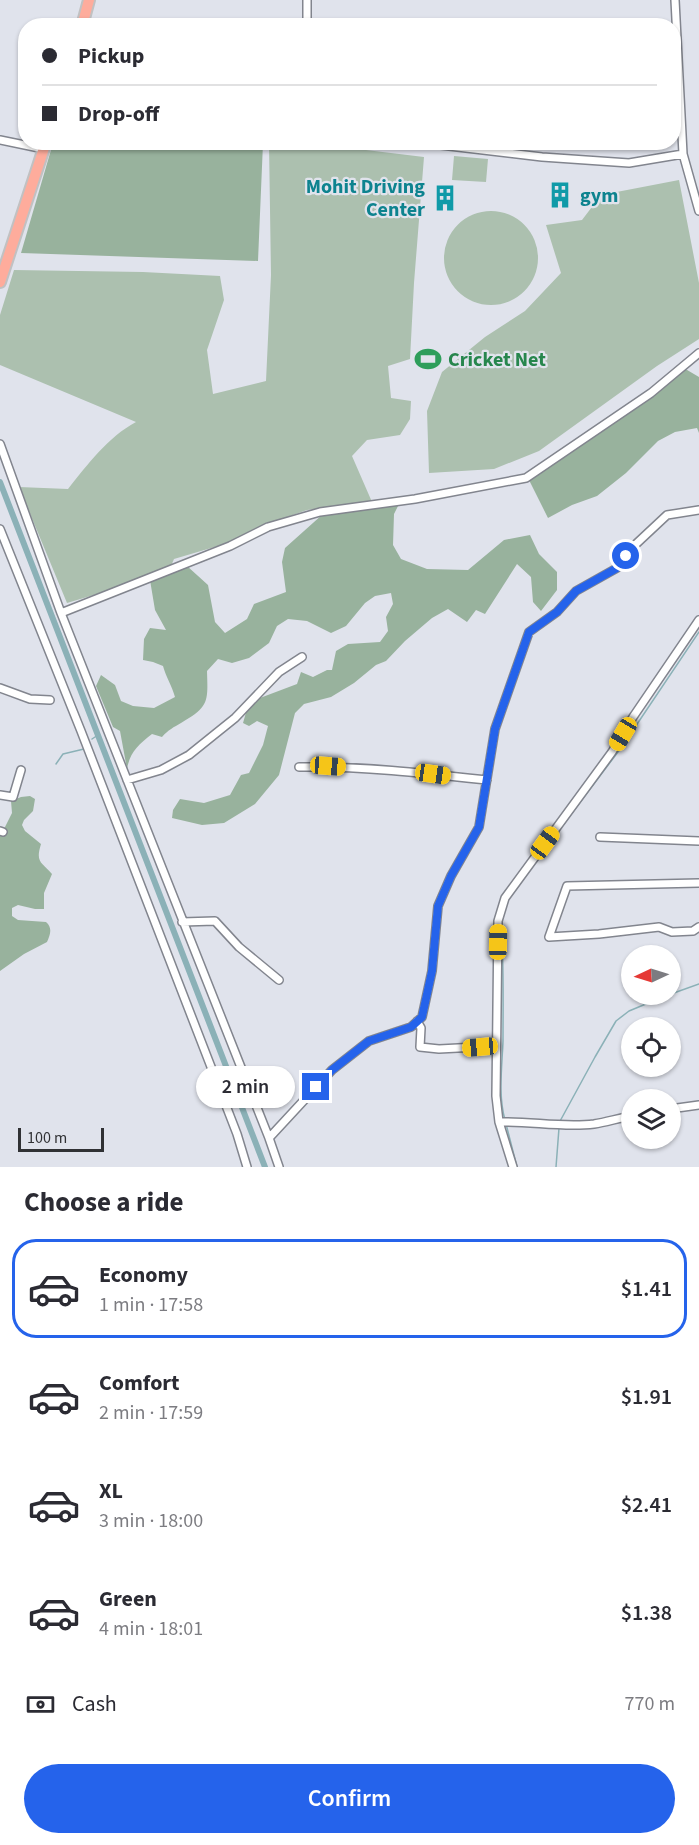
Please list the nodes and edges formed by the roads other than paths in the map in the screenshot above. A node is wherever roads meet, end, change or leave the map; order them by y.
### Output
1 (89, 0) edge
2 (308, 0) edge
3 (675, 0) edge
4 (84, 18) edge
5 (307, 18) edge
6 (676, 18) edge
7 (681, 116) edge
8 (0, 140) edge
9 (18, 142) edge
10 (44, 150) edge
11 (483, 150) edge
12 (683, 154) junction
13 (699, 179) edge
14 (691, 181) junction
15 (699, 210) edge
16 (0, 282) edge
17 (699, 353) edge
18 (0, 444) edge
19 (699, 510) edge
20 (0, 528) edge
21 (61, 613) junction
22 (699, 620) edge
23 (302, 657) dead end
24 (0, 688) edge
25 (50, 700) dead end
26 (299, 767) dead end
27 (21, 770) dead end
28 (128, 780) junction
29 (487, 780) junction
30 (0, 795) edge
31 (600, 837) dead end
32 (699, 841) edge
33 (699, 883) edge
34 (182, 921) junction
35 (699, 927) edge
36 (279, 980) dead end
37 (417, 1021) junction
38 (496, 1046) junction
39 (699, 1105) edge
40 (681, 1107) edge
41 (621, 1118) edge
42 (499, 1122) junction
43 (269, 1138) junction
44 (247, 1167) edge
45 (279, 1167) edge
46 (513, 1167) edge

1 - 4 highway
2 - 5 street
3 - 6 street
7 - 12 street
8 - 9 street
10 - 16 highway
11 - 12 street
12 - 14 street
13 - 14 street
14 - 15 street
17 - 21 street
18 - 21 street
19 - 29 street
20 - 44 street
21 - 28 street
22 - 38 street
23 - 28 street
24 - 25 street
26 - 29 street
27 - 30 street
28 - 34 street
29 - 37 street
31 - 32 street
33 - 35 street
34 - 36 street
34 - 43 street
37 - 38 street
37 - 43 street
38 - 42 street
39 - 40 street
41 - 42 street
42 - 46 street
43 - 45 street

